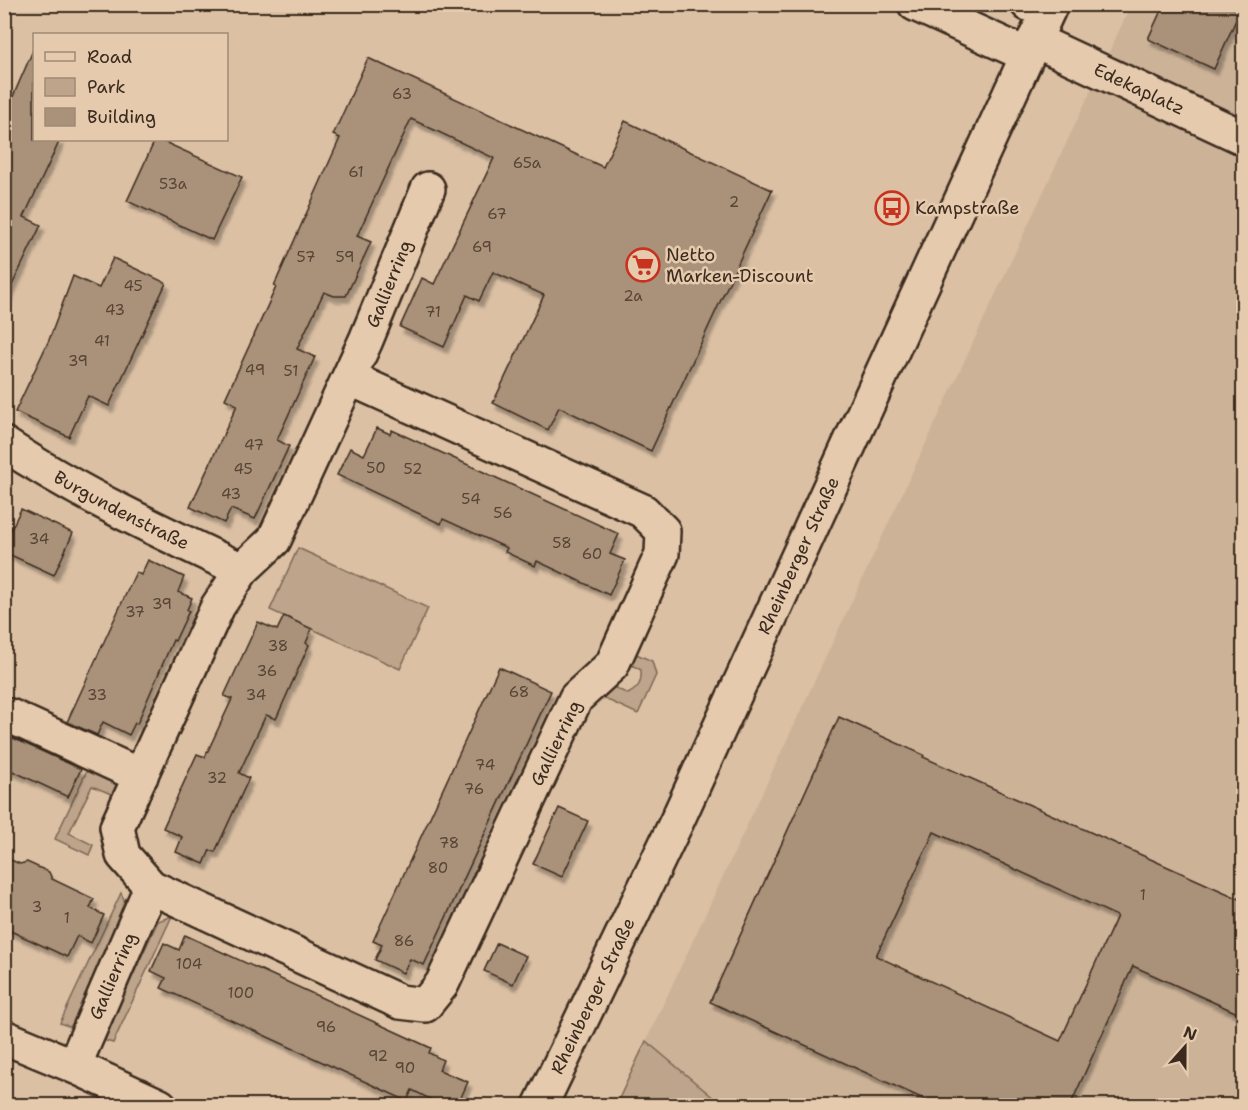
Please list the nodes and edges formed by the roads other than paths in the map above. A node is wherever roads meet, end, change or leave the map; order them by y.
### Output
1 (915, 4) edge
2 (1042, 6) edge
3 (1031, 48) junction
4 (1244, 138) edge
5 (428, 189) dead end
6 (349, 378) junction
7 (4, 444) edge
8 (242, 570) junction
9 (10, 716) dead end
10 (141, 776) junction
11 (151, 887) junction
12 (4, 1037) edge
13 (74, 1066) junction
14 (160, 1106) edge
15 (540, 1106) edge

1 - 3 street
2 - 3 street, Rheinberger Straße
3 - 4 street, Edekaplatz
3 - 15 street, Rheinberger Straße
5 - 6 street, Gallierring
6 - 8 street, Gallierring
6 - 11 street, Gallierring
7 - 8 street, Burgundenstraße
8 - 10 street, Gallierring
9 - 10 street
10 - 11 street, Gallierring
11 - 13 street, Gallierring
12 - 13 street
13 - 14 street

